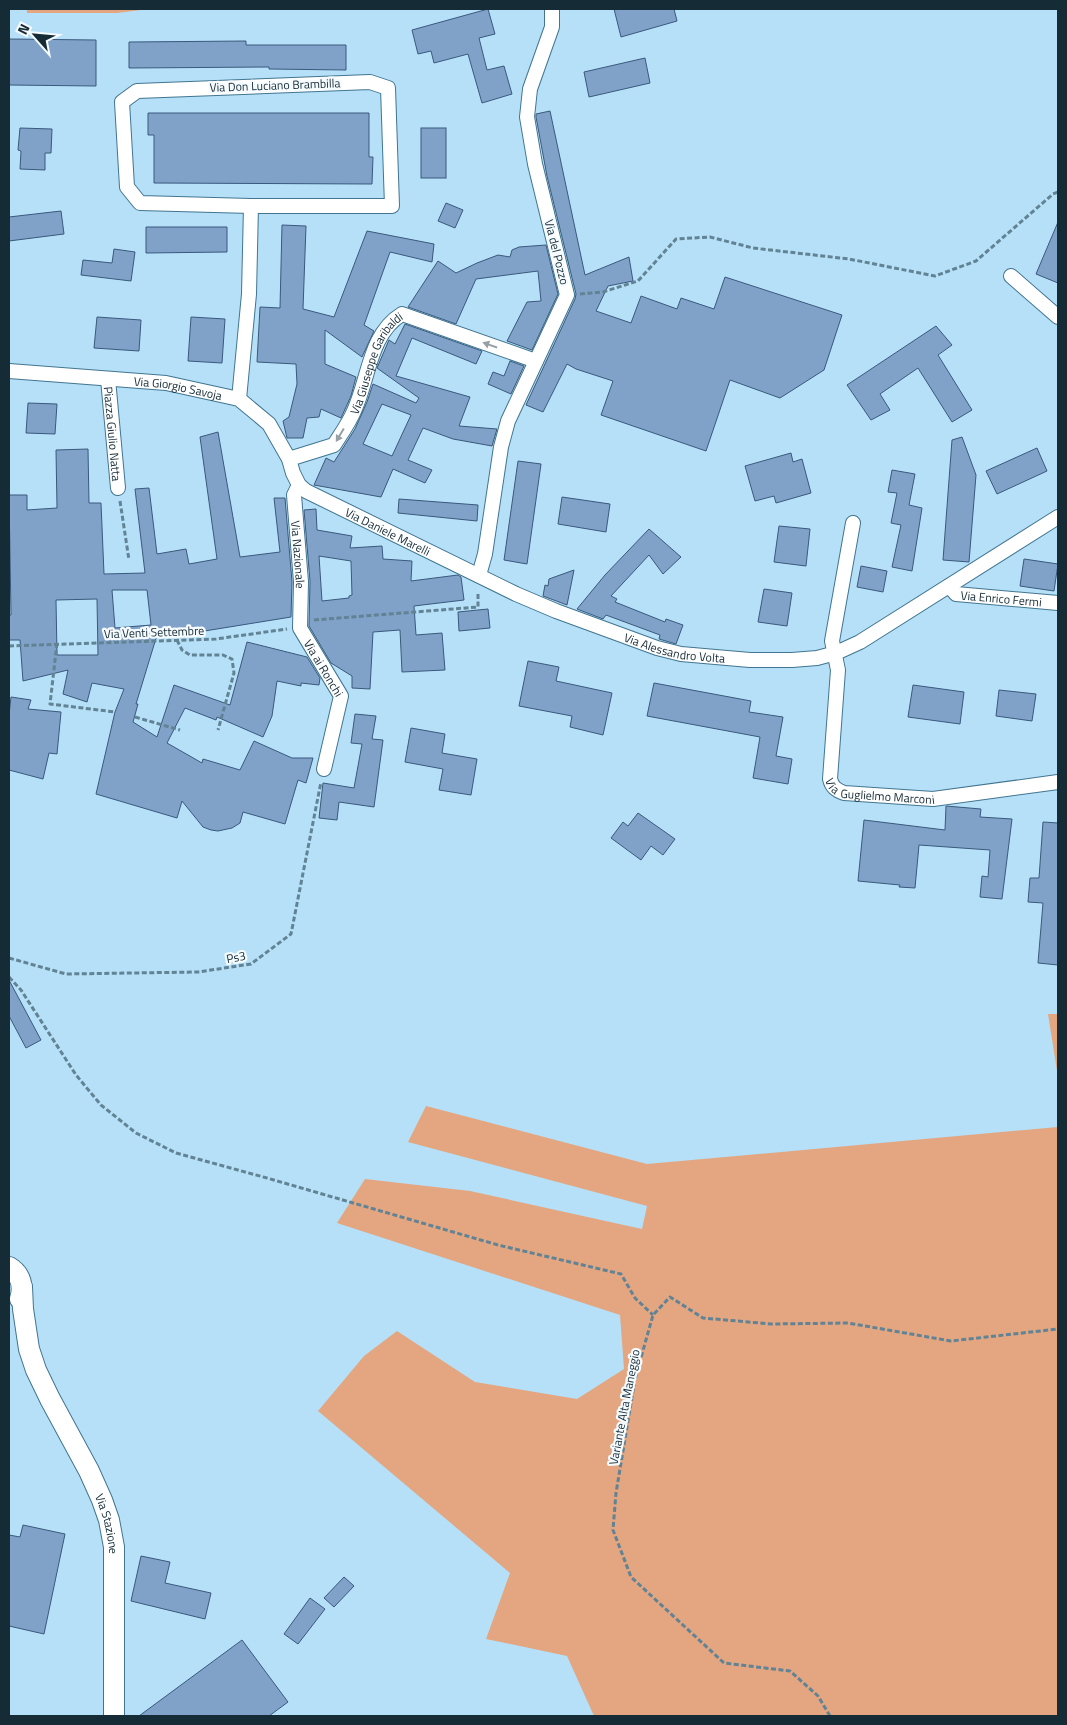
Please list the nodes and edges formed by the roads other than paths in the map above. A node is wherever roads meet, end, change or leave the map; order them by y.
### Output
1 (552, 9) edge
2 (251, 206) junction
3 (1011, 276) dead end
4 (1058, 316) edge
5 (536, 361) junction
6 (9, 371) edge
7 (108, 379) junction
8 (239, 399) junction
9 (289, 459) junction
10 (299, 484) junction
11 (118, 488) road end
12 (1058, 517) edge
13 (853, 523) dead end
14 (479, 575) junction
15 (949, 586) junction
16 (1058, 603) edge
17 (300, 628) joint
18 (836, 653) junction
19 (324, 769) road end
20 (1058, 782) edge
21 (9, 1267) edge
22 (22, 1287) junction
23 (9, 1310) edge
24 (9, 1321) edge
25 (29, 1348) junction
26 (114, 1716) edge

1 - 5 street, Via del Pozzo
2 - 2 street, Via Don Luciano Brambilla
2 - 8 street
3 - 4 street
5 -> 9 street, Via Giuseppe Garibaldi
5 - 14 street, Via del Pozzo
6 - 7 street, Via Giorgio Savoja
7 - 8 street, Via Giorgio Savoja
7 - 11 street, Piazza Giulio Natta
8 - 9 street, Via Giorgio Savoja
9 - 10 street, Via Giorgio Savoja
10 - 14 street, Via Daniele Marelli
10 - 17 street, Via Nazionale
12 - 15 street, Via Alessandro Volta
13 - 18 street
14 - 18 street, Via Alessandro Volta
15 - 16 street, Via Enrico Fermi
15 - 18 street, Via Alessandro Volta
17 - 19 street, Via ai Ronchi
18 - 20 street, Via Guglielmo Marconi
21 - 22 main road
22 - 23 main road
22 - 25 main road, Via Stazione
24 - 25 main road, Via Stazione
25 - 26 main road, Via Stazione

